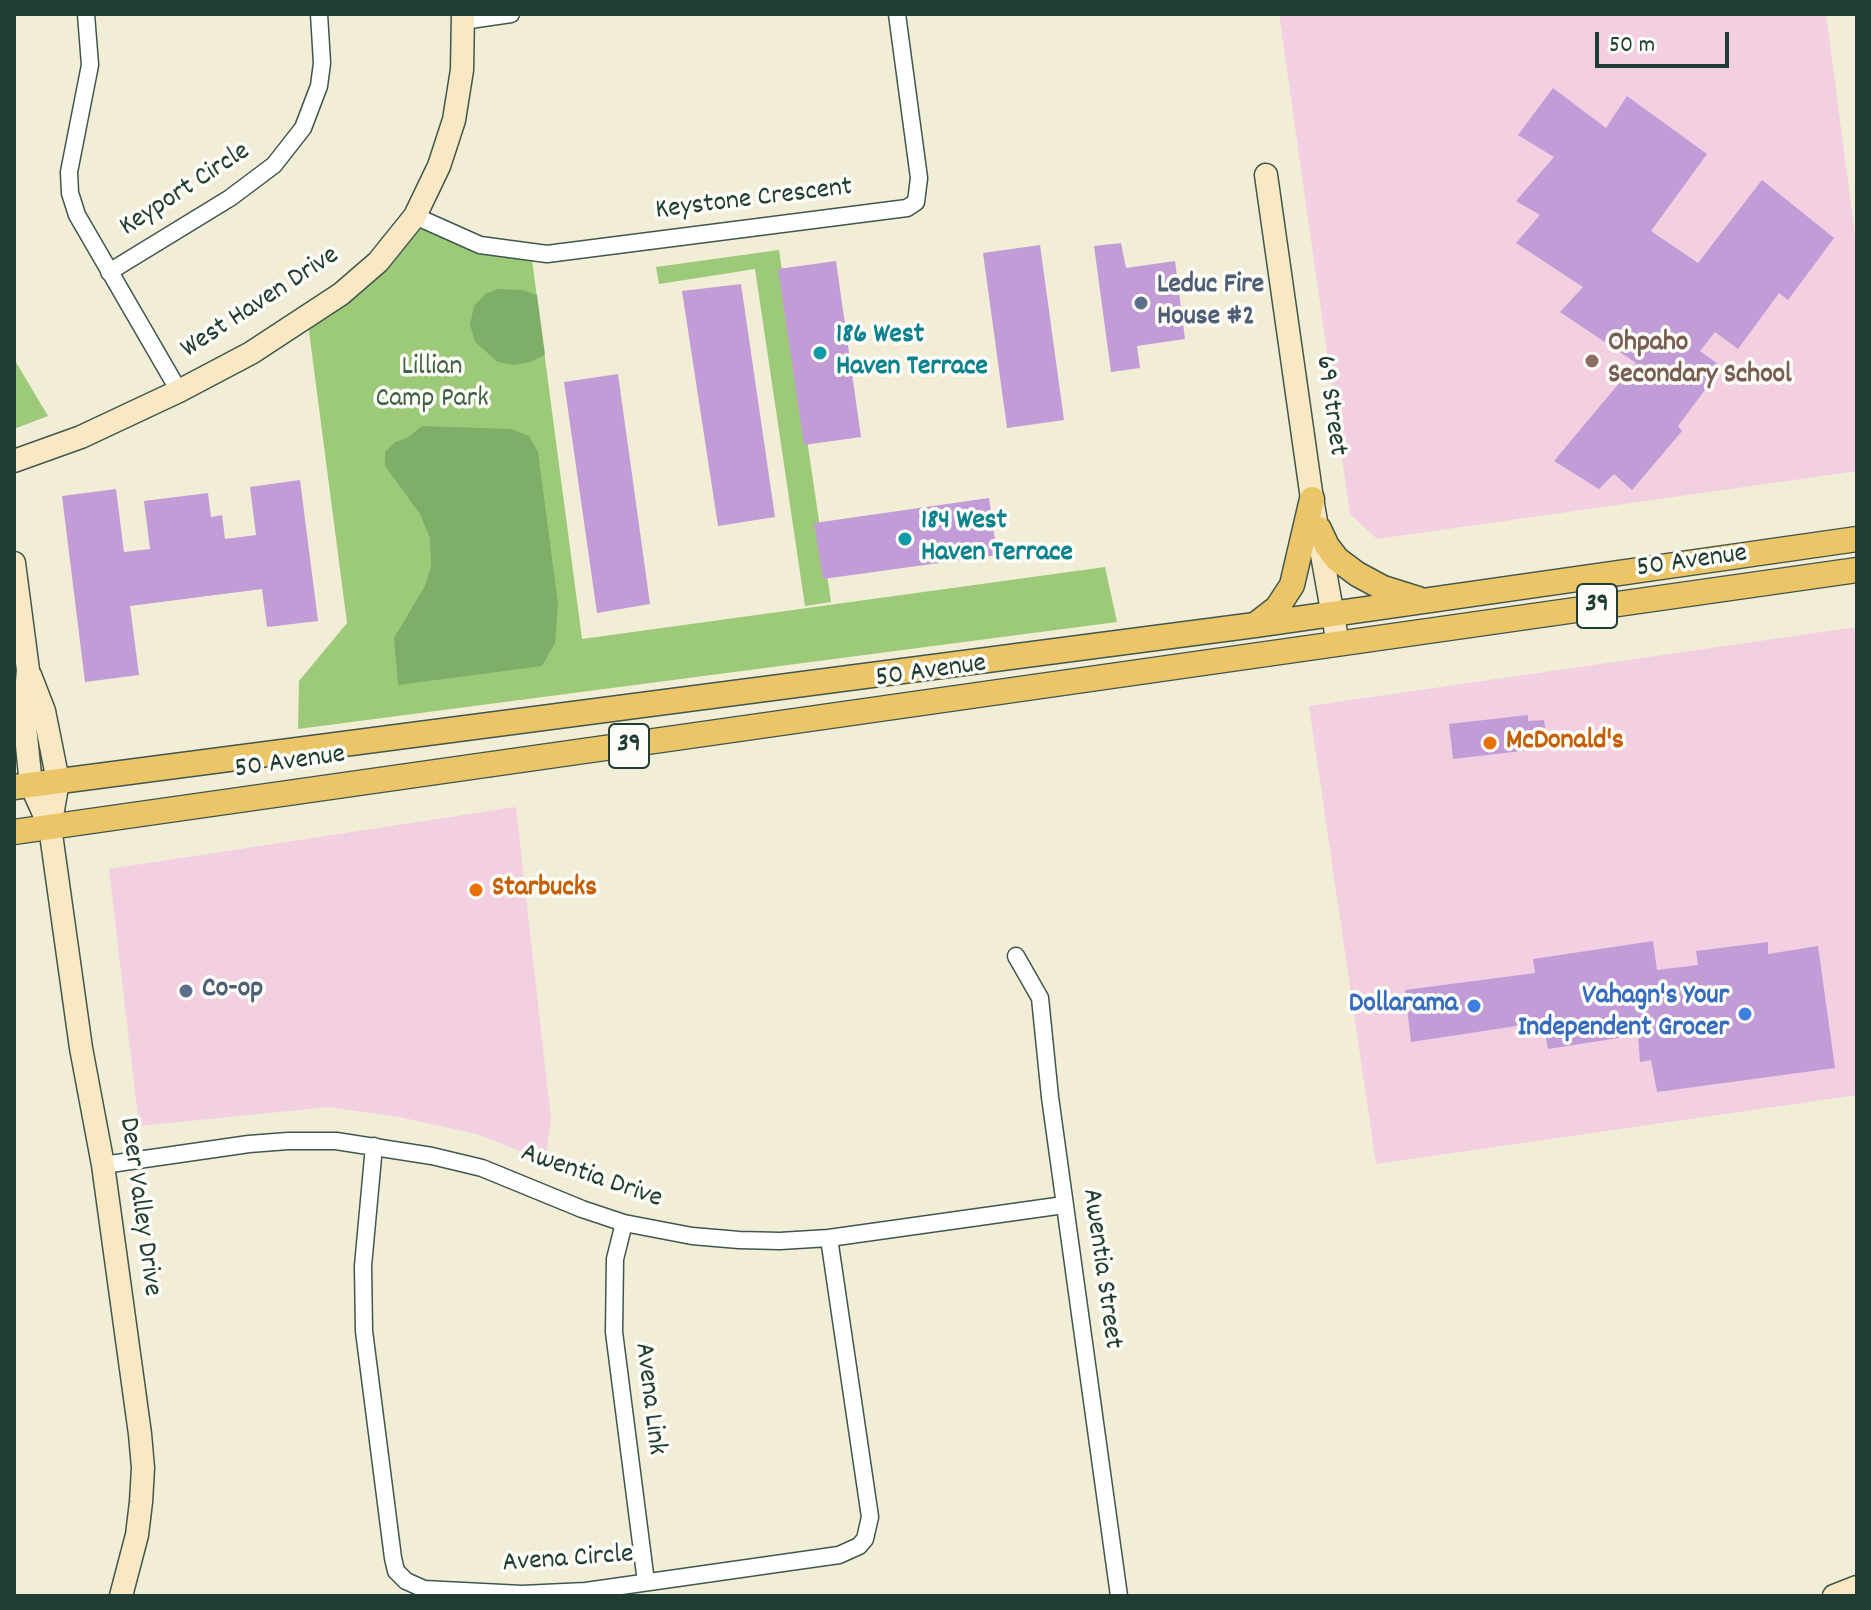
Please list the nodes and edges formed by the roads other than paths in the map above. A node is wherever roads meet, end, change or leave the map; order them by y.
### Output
1 (86, 14) edge
2 (319, 14) edge
3 (511, 14) edge
4 (897, 14) edge
5 (463, 17) edge
6 (1266, 175) dead end
7 (415, 216) junction
8 (109, 272) junction
9 (179, 391) junction
10 (14, 461) edge
11 (1312, 499) junction
12 (1319, 529) junction
13 (1857, 539) edge
14 (14, 563) edge
15 (1857, 570) edge
16 (1424, 601) junction
17 (1333, 614) junction
18 (1255, 625) junction
19 (1338, 644) junction
20 (28, 670) junction
21 (58, 781) junction
22 (22, 786) edge
23 (50, 827) junction
24 (14, 832) edge
25 (1016, 956) dead end
26 (374, 1146) junction
27 (103, 1165) junction
28 (1064, 1205) junction
29 (624, 1223) junction
30 (829, 1238) junction
31 (646, 1582) junction
32 (1857, 1587) edge
33 (121, 1596) edge
34 (1119, 1596) edge
35 (1834, 1596) edge

1 - 8 street, Keyport Circle
2 - 8 street, Keyport Circle
3 - 5 street
4 - 7 street, Keystone Crescent
5 - 7 street, West Haven Drive
6 - 11 street, 69 Street
7 - 9 street, West Haven Drive
8 - 9 street, Keyport Circle
9 - 10 street, West Haven Drive
11 - 12 street, 69 Street
11 - 18 main road
12 - 16 main road
12 - 17 street, 69 Street
13 - 16 main road, 50 Avenue / 39
14 - 20 street
15 - 19 main road, 50 Avenue / 39
16 - 17 main road, 50 Avenue / 39
17 - 18 main road, 50 Avenue / 39
17 - 19 street, 69 Street
18 - 21 main road, 50 Avenue / 39
19 - 23 main road, 50 Avenue / 39
20 - 21 street
20 - 22 street
21 - 22 main road, 50 Avenue / 39
21 - 23 street
22 - 23 street
23 - 24 main road, 50 Avenue / 39
23 - 27 street, Deer Valley Drive
25 - 28 street, Awentia Street
26 - 27 street, Awentia Drive
26 - 29 street, Awentia Drive
26 - 31 street, Avena Circle
27 - 33 street, Deer Valley Drive
28 - 30 street, Awentia Drive
28 - 34 street, Awentia Street
29 - 30 street, Awentia Drive
29 - 31 street, Avena Link
30 - 31 street, Avena Circle
32 - 35 street

